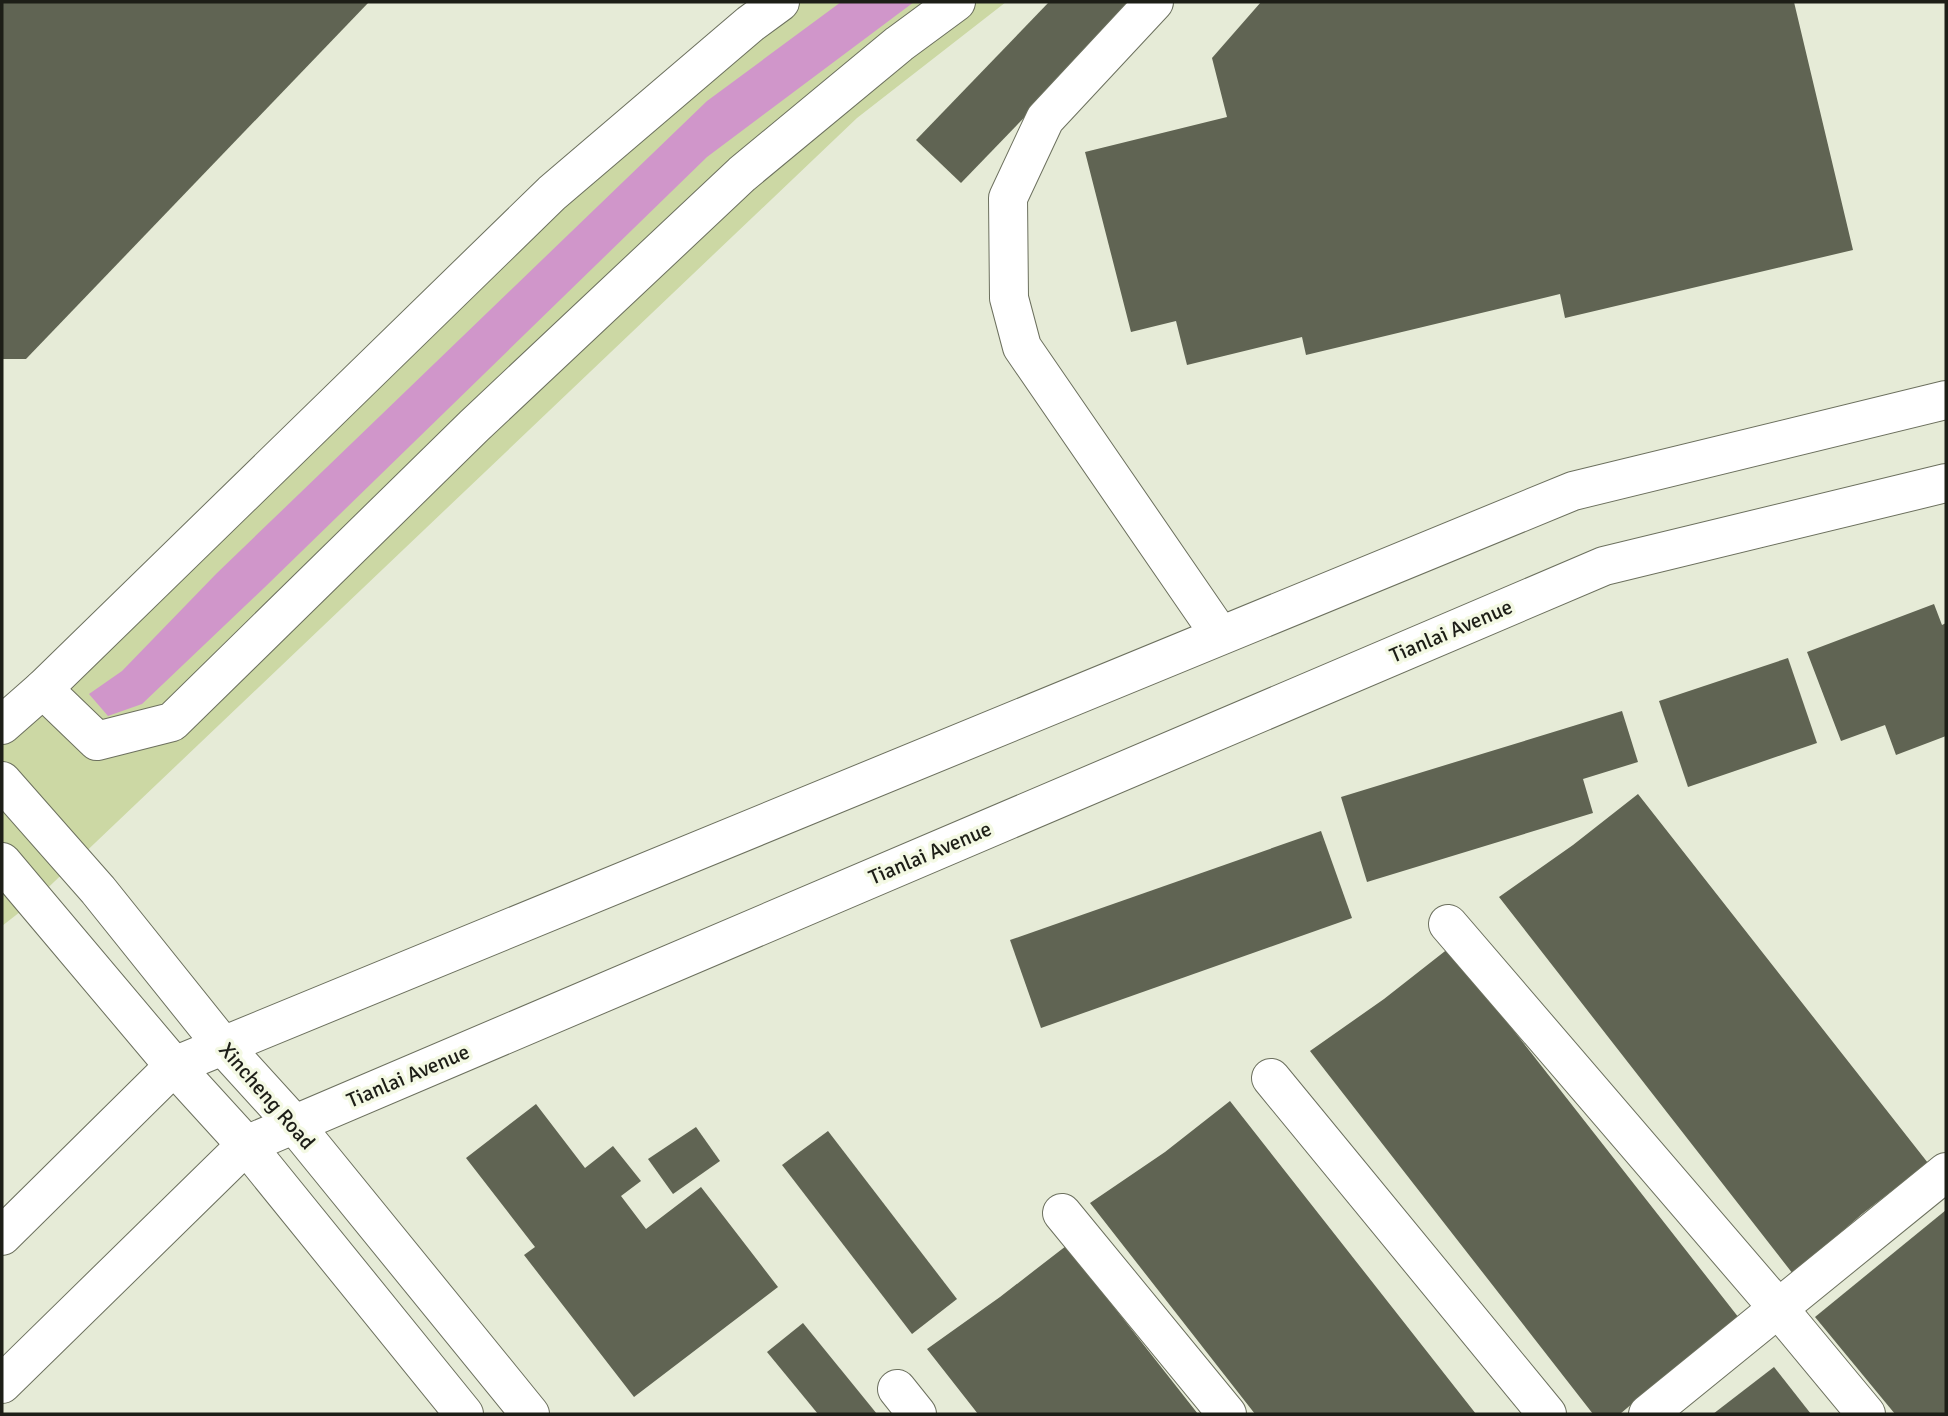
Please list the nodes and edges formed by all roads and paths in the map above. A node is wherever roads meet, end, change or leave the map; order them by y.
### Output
1 (780, 2) edge
2 (956, 2) edge
3 (1154, 2) edge
4 (1946, 400) edge
5 (1946, 483) edge
6 (1220, 635) junction
7 (43, 689) junction
8 (2, 725) edge
9 (2, 781) edge
10 (2, 862) edge
11 (1448, 924) dead end
12 (223, 1046) junction
13 (174, 1066) junction
14 (1271, 1078) dead end
15 (293, 1124) junction
16 (246, 1145) junction
17 (1946, 1172) edge
18 (1062, 1213) dead end
19 (2, 1236) edge
20 (1778, 1308) junction
21 (2, 1384) edge
22 (464, 1414) edge
23 (530, 1414) edge
24 (1227, 1414) edge
25 (1547, 1414) edge
26 (1648, 1414) edge
27 (1866, 1414) edge

1 - 7 main road
2 - 7 main road
3 - 6 main road
4 - 6 main road
5 - 15 main road, Tianlai Avenue
6 - 12 main road
7 - 8 main road
9 - 12 main road, Xincheng Road
10 - 13 main road
11 - 20 main road
12 - 13 main road
12 - 15 main road, Xincheng Road
13 - 16 main road
13 - 19 main road
14 - 25 main road
15 - 16 main road, Tianlai Avenue
15 - 23 main road, Xincheng Road
16 - 21 main road, Tianlai Avenue
16 - 22 main road
17 - 20 main road
18 - 24 main road
20 - 26 main road
20 - 27 main road

